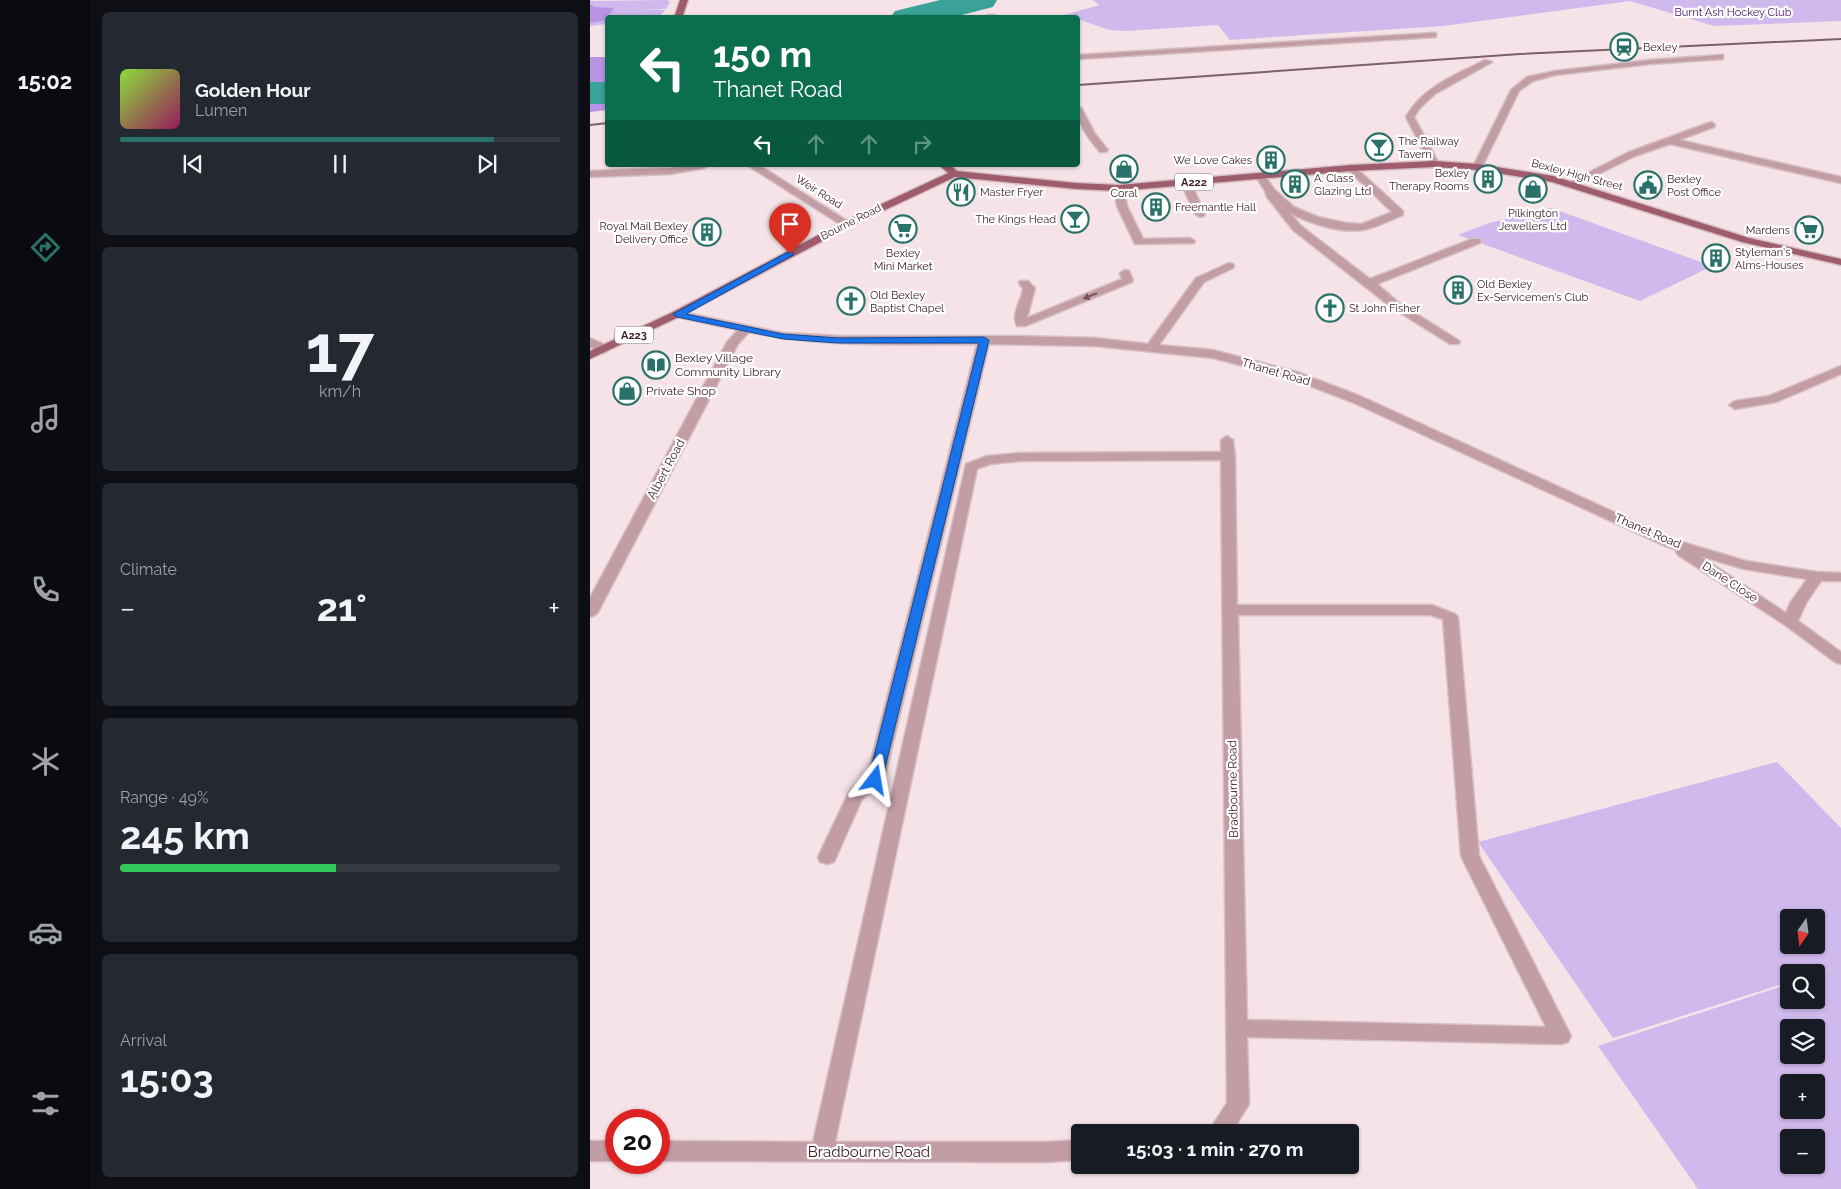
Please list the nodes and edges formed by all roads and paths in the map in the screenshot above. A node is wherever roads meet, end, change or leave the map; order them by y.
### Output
1 (684, 0) edge
2 (679, 15) edge
3 (1433, 34) dead end
4 (1080, 57) edge
5 (1720, 58) dead end
6 (1488, 62) dead end
7 (1080, 113) edge
8 (1711, 126) dead end
9 (1669, 141) junction
10 (1103, 150) dead end
11 (1434, 164) junction
12 (693, 167) edge
13 (755, 167) edge
14 (946, 167) edge
15 (1478, 167) junction
16 (1351, 168) junction
17 (590, 174) edge
18 (954, 174) junction
19 (1261, 177) junction
20 (1841, 180) edge
21 (1186, 183) junction
22 (1571, 184) junction
23 (1119, 188) junction
24 (1270, 191) junction
25 (1200, 214) dead end
26 (846, 224) junction
27 (1190, 241) dead end
28 (1476, 241) dead end
29 (1138, 242) junction
30 (1150, 253) dead end
31 (1841, 262) edge
32 (1230, 266) dead end
33 (1125, 273) dead end
34 (1369, 283) junction
35 (1024, 284) dead end
36 (677, 314) junction
37 (1021, 324) junction
38 (746, 329) junction
39 (984, 340) junction
40 (1016, 340) junction
41 (590, 342) edge
42 (1454, 342) dead end
43 (1152, 347) junction
44 (604, 348) junction
45 (590, 355) edge
46 (1841, 370) edge
47 (1735, 405) dead end
48 (1670, 542) junction
49 (1817, 576) junction
50 (1841, 577) edge
51 (1230, 610) junction
52 (590, 612) edge
53 (1790, 622) junction
54 (1841, 659) edge
55 (827, 856) dead end
56 (1238, 1028) junction
57 (1226, 1124) edge
58 (590, 1151) edge
59 (605, 1151) edge
60 (670, 1151) edge
61 (1071, 1151) edge
62 (822, 1152) junction

1 - 2 main road
3 - 4 street
5 - 15 street
6 - 11 street
7 - 10 street
8 - 9 street
9 - 20 street
9 - 22 street
11 - 15 main road, Bexley High Street / A222
11 - 16 main road, Bexley High Street / A222
12 - 17 street
13 - 26 street, Weir Road
14 - 18 main road
15 - 22 main road, Bexley High Street / A222
16 - 19 main road, Bexley High Street / A222
16 - 24 street
18 - 23 main road, Bexley High Street / A222
18 - 26 main road, Bourne Road
19 - 21 main road, Bexley High Street / A222
19 - 24 street
21 - 23 main road, Bexley High Street / A222
21 - 25 street
22 - 31 main road, Bexley High Street / A222
23 - 29 street
24 - 34 street
26 - 36 main road, Bourne Road
27 - 29 street
28 - 34 street
29 - 30 street
32 - 43 street
33 -> 37 street
34 - 42 street
35 - 37 street
36 - 38 street, Thanet Road
36 - 44 main road, Bourne Road / A223
37 - 40 street
38 - 39 street, Thanet Road
38 - 52 street, Albert Road
39 - 40 street, Thanet Road
39 - 55 street
40 - 43 street, Thanet Road
41 - 44 street
43 - 48 street, Thanet Road
44 - 45 main road, Bourne Road / A223
46 - 47 street
48 - 49 street, Thanet Road
48 - 53 street, Dane Close
49 - 50 street, Thanet Road
49 - 53 street
51 - 56 street, Bradbourne Road
51 - 56 street
51 - 62 street, Bradbourne Road
53 - 54 street, Dane Close
56 - 57 street, Bradbourne Road
58 - 59 street
60 - 62 street, Bradbourne Road
61 - 62 street, Bradbourne Road

